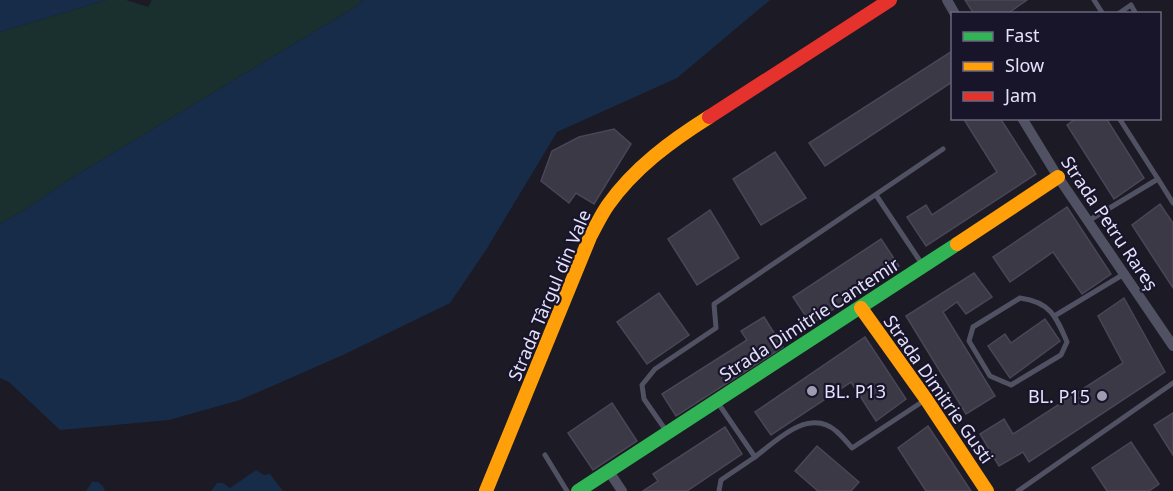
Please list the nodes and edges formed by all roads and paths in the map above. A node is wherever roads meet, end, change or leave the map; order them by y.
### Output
1 (890, 0) edge
2 (1121, 12) edge
3 (1135, 12) edge
4 (1023, 120) edge
5 (1120, 120) edge
6 (943, 149) dead end
7 (1058, 177) junction
8 (1158, 179) junction
9 (876, 195) junction
10 (1173, 203) edge
11 (1088, 221) junction
12 (923, 265) junction
13 (1124, 274) junction
14 (861, 308) junction
15 (1056, 315) junction
16 (1173, 346) edge
17 (1173, 383) edge
18 (926, 399) junction
19 (717, 401) junction
20 (667, 432) junction
21 (545, 455) dead end
22 (754, 457) junction
23 (608, 470) junction
24 (486, 491) edge
25 (567, 491) edge
26 (578, 491) edge
27 (622, 491) edge
28 (719, 491) edge
29 (987, 491) edge
30 (1018, 491) edge

1 - 24 street, Strada Târgul din Vale
2 - 3 lane
4 - 7 street, Strada Petru Rareș
5 - 8 lane
6 - 9 lane
7 - 11 street, Strada Petru Rareș
7 - 12 street, Strada Dimitrie Cantemir
8 - 10 lane
8 - 11 lane
9 - 12 lane
9 - 20 lane
11 - 13 street, Strada Petru Rareș
12 - 14 street, Strada Dimitrie Cantemir
13 - 15 lane
13 - 16 street, Strada Petru Rareș
14 - 18 street, Strada Dimitrie Gusti
14 - 19 street, Strada Dimitrie Cantemir
15 - 15 lane
17 - 30 lane
18 - 22 lane
18 - 29 street, Strada Dimitrie Gusti
19 - 20 street, Strada Dimitrie Cantemir
19 - 22 lane
20 - 23 street, Strada Dimitrie Cantemir
21 - 25 lane
22 - 28 lane
23 - 26 street, Strada Dimitrie Cantemir
23 - 27 street

